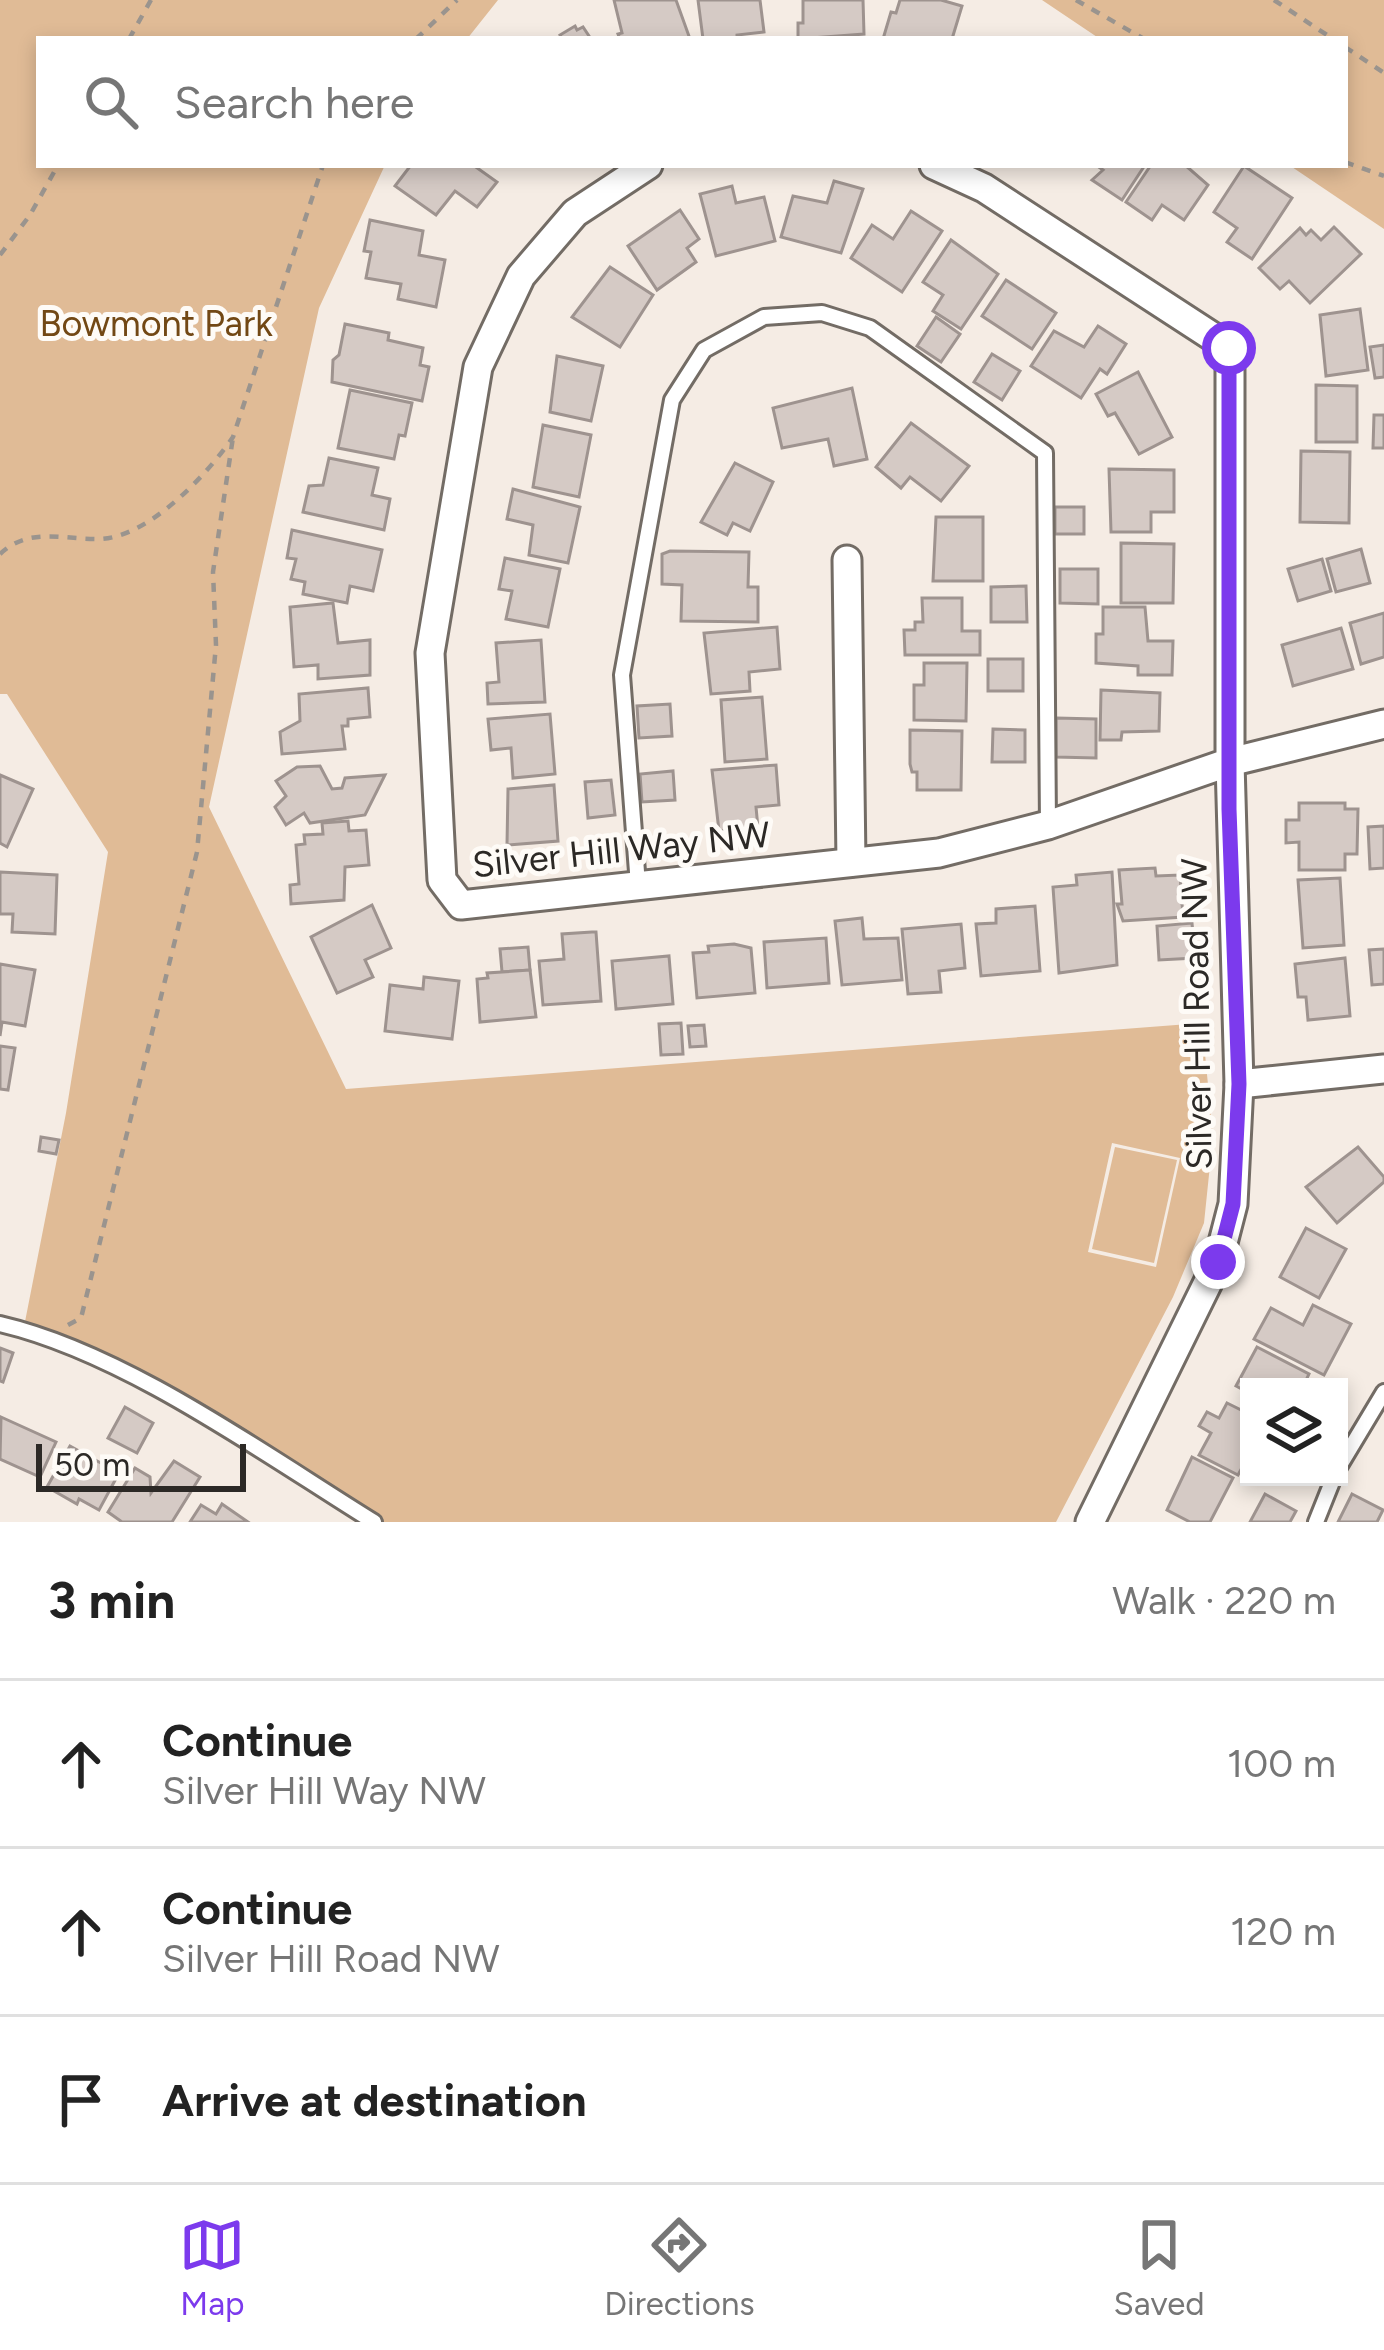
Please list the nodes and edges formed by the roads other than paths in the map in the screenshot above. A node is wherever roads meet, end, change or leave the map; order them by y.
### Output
1 (643, 168) edge
2 (941, 168) edge
3 (847, 560) dead end
4 (1384, 724) edge
5 (1230, 763) junction
6 (1048, 825) junction
7 (851, 862) junction
8 (638, 886) junction
9 (1384, 1069) edge
10 (1239, 1084) junction
11 (0, 1324) edge
12 (1384, 1392) edge
13 (1348, 1452) edge
14 (1330, 1486) edge
15 (374, 1522) edge
16 (1090, 1522) edge
17 (1316, 1522) edge

1 - 8 street, Silver Hill Way NW
2 - 5 street
3 - 7 street
4 - 5 street, Silver Hill Way NW
5 - 6 street, Silver Hill Way NW
5 - 10 street, Silver Hill Road NW
6 - 7 street, Silver Hill Way NW
6 - 8 lane
7 - 8 street, Silver Hill Way NW
9 - 10 street
10 - 16 street, Silver Hill Road NW
11 - 15 lane
12 - 13 lane
14 - 17 lane

